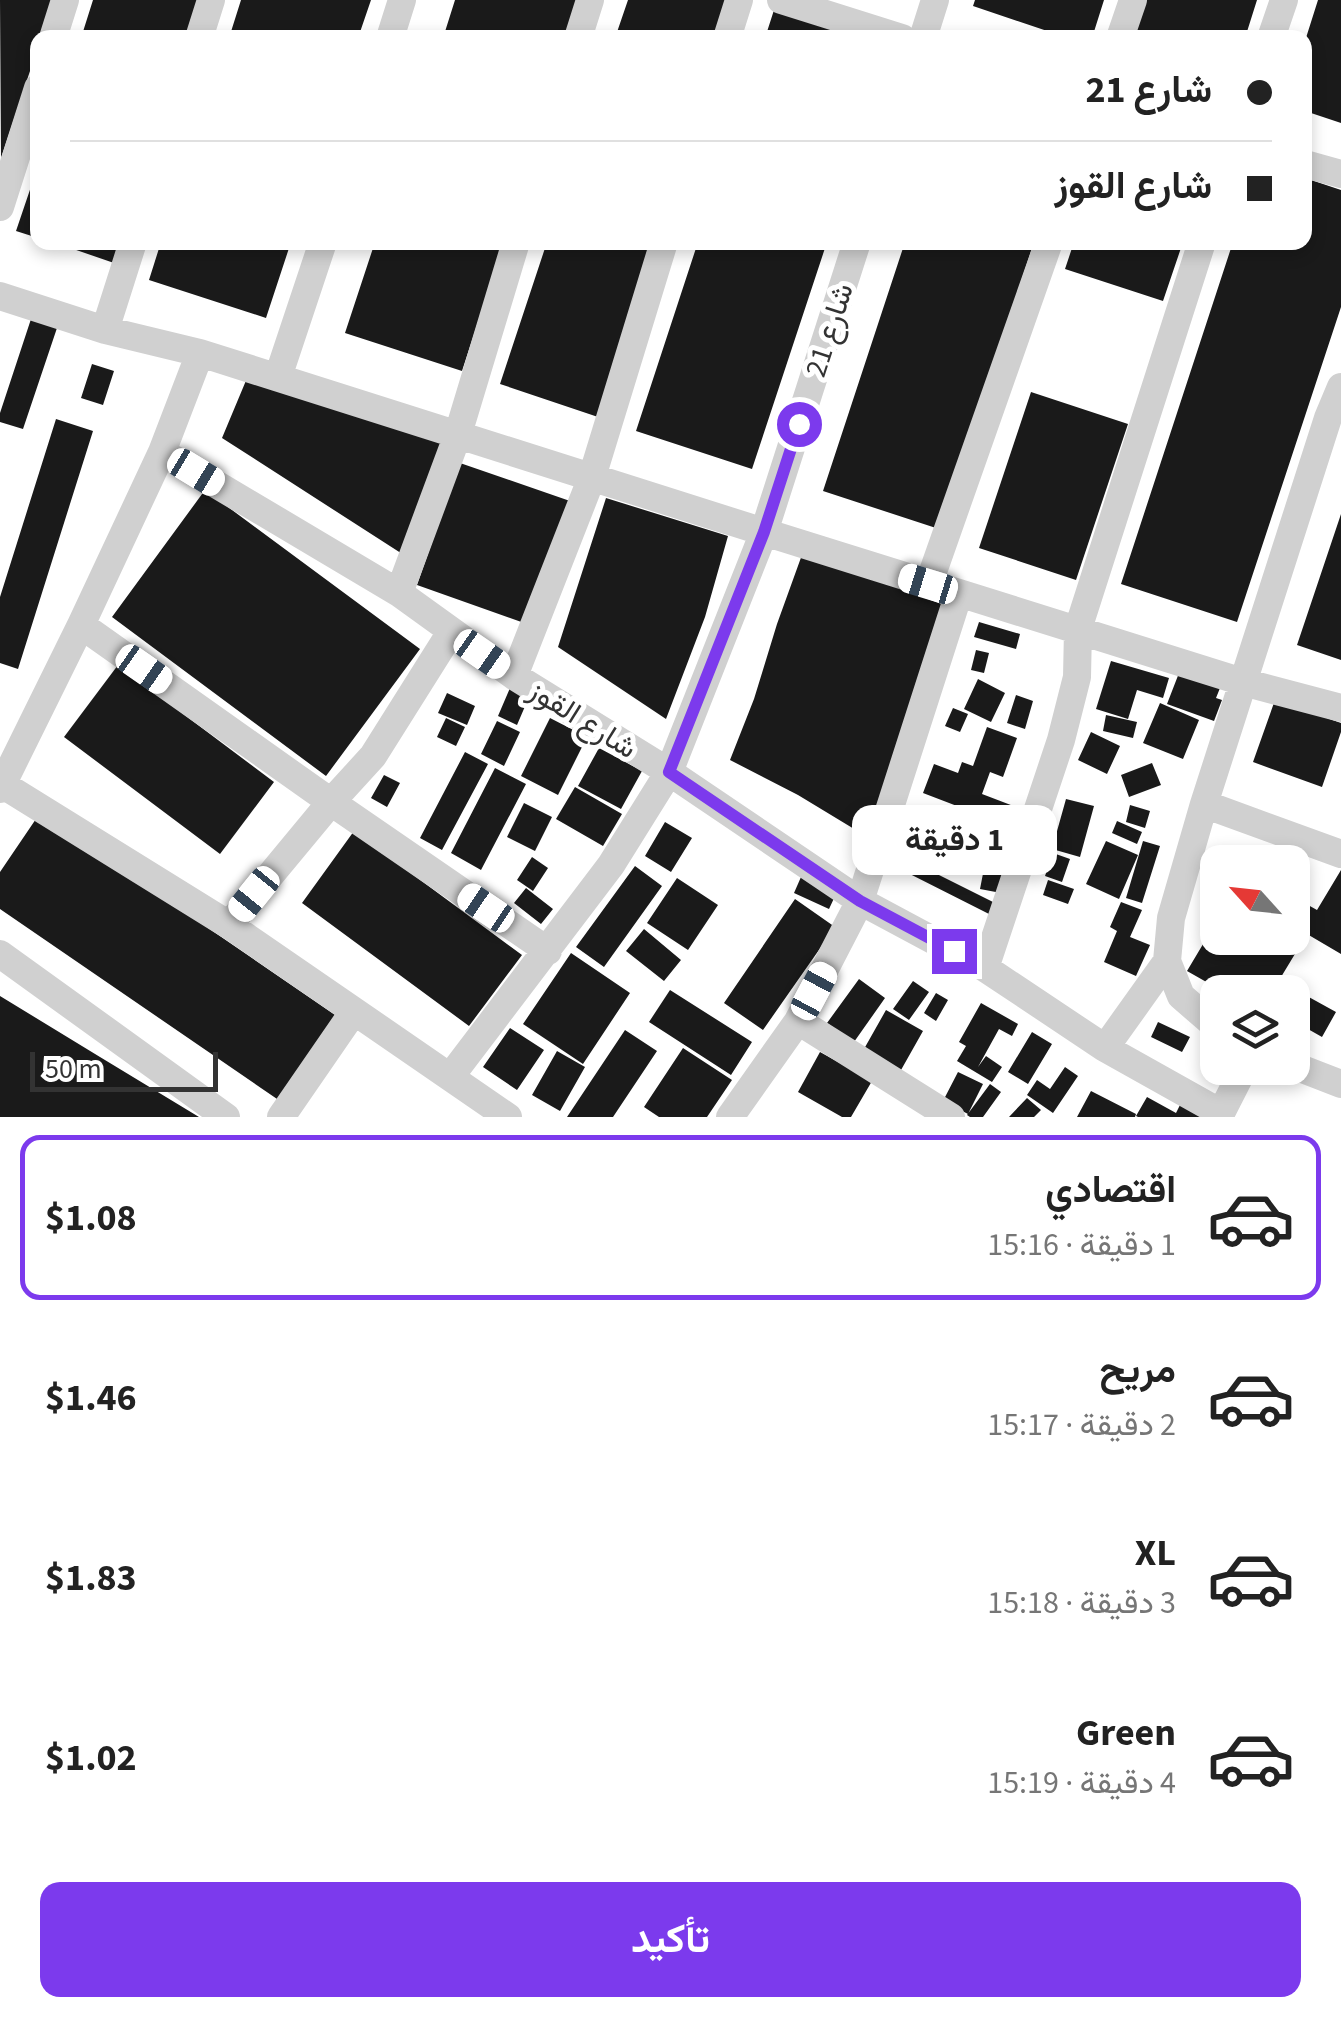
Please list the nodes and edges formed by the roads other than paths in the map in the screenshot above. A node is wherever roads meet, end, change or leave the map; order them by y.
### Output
1 (65, 0) edge
2 (211, 0) edge
3 (402, 0) edge
4 (590, 0) edge
5 (739, 0) edge
6 (781, 0) edge
7 (935, 0) edge
8 (1133, 0) edge
9 (1284, 0) edge
10 (56, 30) edge
11 (202, 30) edge
12 (393, 30) edge
13 (581, 30) edge
14 (730, 30) edge
15 (877, 30) edge
16 (926, 30) edge
17 (1123, 30) edge
18 (1274, 30) edge
19 (30, 113) edge
20 (1312, 166) edge
21 (1341, 174) edge
22 (0, 207) edge
23 (130, 250) edge
24 (319, 250) edge
25 (514, 250) edge
26 (662, 250) edge
27 (854, 250) edge
28 (1046, 250) edge
29 (1199, 250) edge
30 (0, 296) edge
31 (105, 330) junction
32 (200, 353) junction
33 (278, 377) junction
34 (1341, 387) edge
35 (458, 434) junction
36 (162, 452) junction
37 (592, 477) junction
38 (764, 532) junction
39 (928, 584) junction
40 (399, 593) junction
41 (959, 593) junction
42 (81, 624) junction
43 (1078, 629) junction
44 (451, 632) junction
45 (514, 676) junction
46 (1244, 682) junction
47 (1341, 708) edge
48 (669, 772) junction
49 (1, 785) edge
50 (331, 802) junction
51 (1204, 804) junction
52 (1341, 854) edge
53 (860, 901) junction
54 (229, 925) junction
55 (548, 951) junction
56 (0, 954) edge
57 (1167, 962) junction
58 (986, 968) junction
59 (354, 1012) junction
60 (1200, 1012) edge
61 (798, 1021) junction
62 (1106, 1048) junction
63 (1310, 1072) edge
64 (450, 1077) junction
65 (1341, 1084) edge
66 (1235, 1085) edge
67 (470, 1107) edge
68 (1220, 1115) edge
69 (226, 1117) edge
70 (281, 1117) edge
71 (508, 1117) edge
72 (730, 1117) edge
73 (951, 1117) edge

1 - 10 street
2 - 11 street
3 - 12 street
4 - 13 street
5 - 14 street
6 - 15 street
7 - 16 street
8 - 17 street
9 - 18 street
19 - 22 street
20 - 21 street
23 - 31 street
24 - 33 street
25 - 35 street
26 - 37 street
27 - 38 street, شارع 21
28 - 39 street
29 - 43 street
30 - 31 street
31 - 32 street
32 - 33 street
32 - 36 street
33 - 35 street
34 - 46 street
35 - 37 street
35 - 40 street
36 - 40 street, شارع القوز
36 - 42 street
37 - 38 street
37 - 45 street
38 - 39 street
38 - 48 street, شارع 21
39 - 41 street
40 - 44 street, شارع القوز
41 - 43 street
41 - 53 street
42 - 49 street
42 - 50 street
43 - 46 street
43 - 58 street
44 - 45 street, شارع القوز
44 - 50 street
45 - 48 street, شارع القوز
46 - 47 street
46 - 51 street
48 - 53 street, شارع القوز
48 - 55 street, شارع 21
49 - 54 street
50 - 54 street
50 - 55 street
51 - 52 street
51 - 57 street
53 - 58 street, شارع القوز
53 - 61 street
54 - 59 street
55 - 64 street, شارع 21
56 - 69 street
57 - 60 street
57 - 62 street
58 - 62 street, شارع القوز
59 - 64 street
59 - 70 street
61 - 72 street
61 - 73 street
62 - 68 street, شارع القوز
63 - 65 street
64 - 67 street
66 - 68 street
67 - 71 street

